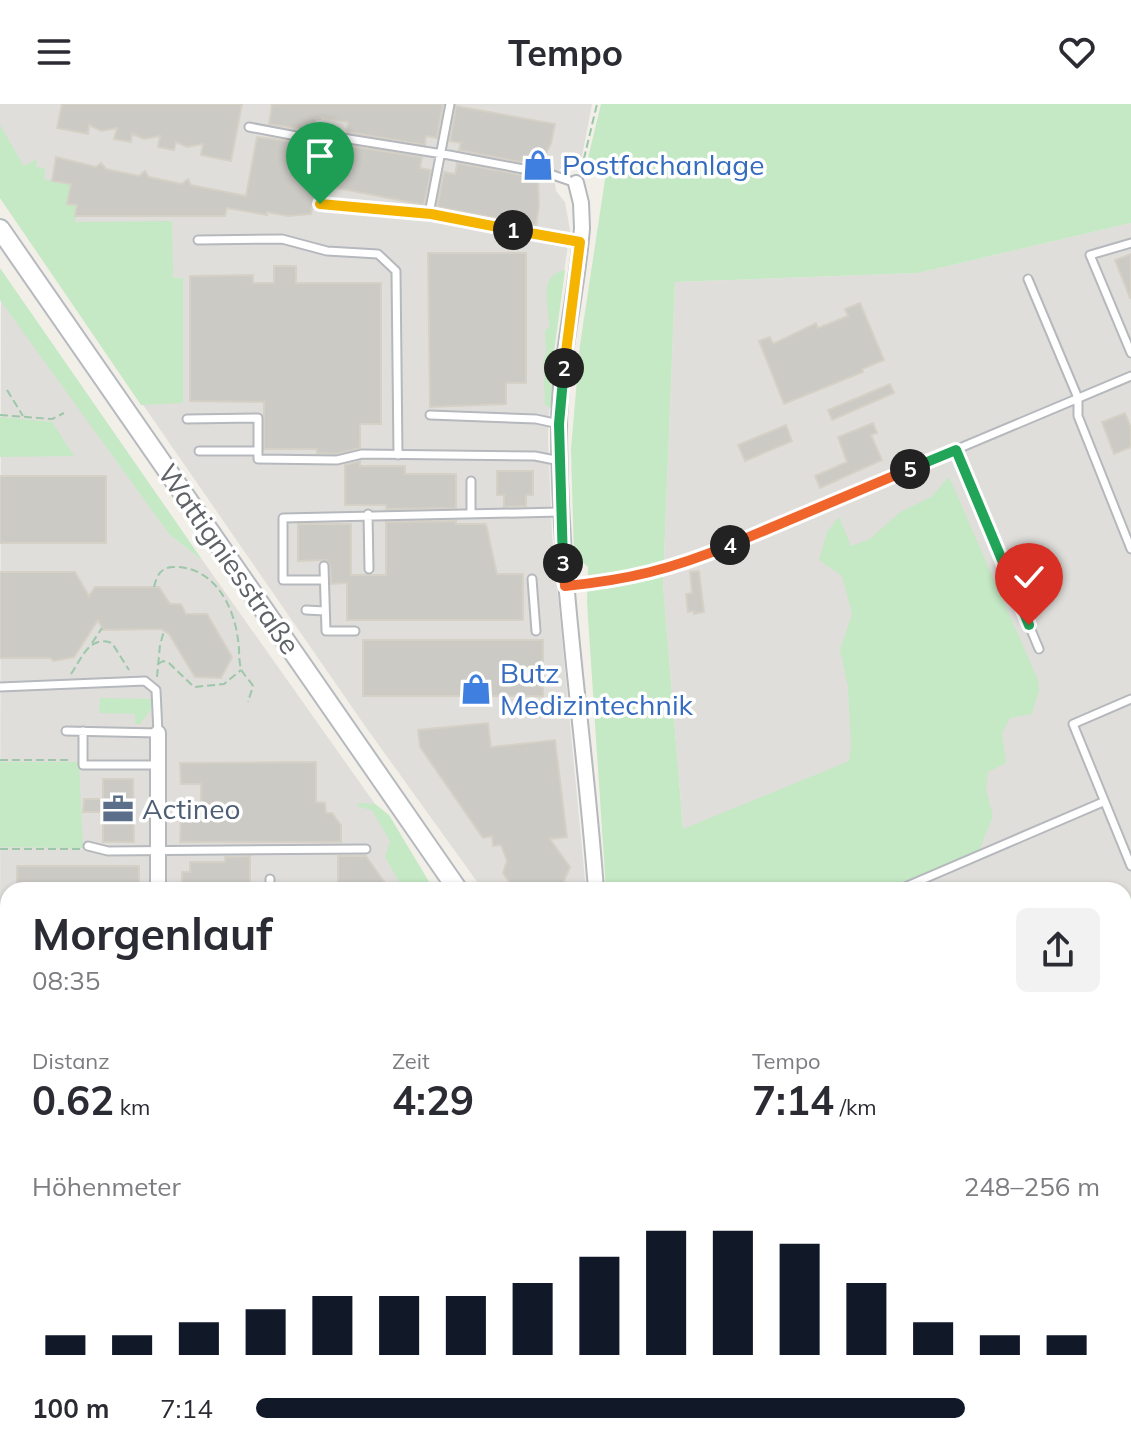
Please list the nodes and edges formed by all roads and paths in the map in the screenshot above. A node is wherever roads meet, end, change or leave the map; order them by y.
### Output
1 (450, 104) edge
2 (597, 104) edge
3 (249, 127) dead end
4 (441, 154) junction
5 (576, 183) junction
6 (320, 204) dead end
7 (429, 214) junction
8 (0, 229) edge
9 (198, 240) dead end
10 (580, 242) junction
11 (1131, 243) edge
12 (1028, 279) dead end
13 (1131, 353) edge
14 (1131, 376) edge
15 (7, 390) dead end
16 (1078, 398) junction
17 (64, 413) dead end
18 (0, 414) edge
19 (430, 415) dead end
20 (24, 417) junction
21 (187, 419) dead end
22 (559, 424) junction
23 (956, 450) junction
24 (199, 451) dead end
25 (258, 451) junction
26 (398, 455) junction
27 (560, 461) junction
28 (471, 481) dead end
29 (560, 512) junction
30 (471, 513) junction
31 (368, 514) junction
32 (1131, 549) edge
33 (324, 566) dead end
34 (369, 569) dead end
35 (532, 579) dead end
36 (324, 580) junction
37 (565, 586) junction
38 (154, 587) dead end
39 (306, 610) dead end
40 (325, 611) junction
41 (102, 628) dead end
42 (164, 631) dead end
43 (355, 631) dead end
44 (536, 631) dead end
45 (91, 644) junction
46 (1039, 649) dead end
47 (158, 664) junction
48 (241, 670) junction
49 (135, 681) junction
50 (65, 684) junction
51 (0, 687) edge
52 (156, 690) junction
53 (1131, 699) edge
54 (248, 702) dead end
55 (66, 731) dead end
56 (83, 731) junction
57 (158, 733) junction
58 (0, 760) edge
59 (83, 760) junction
60 (159, 765) junction
61 (1103, 802) junction
62 (88, 846) joint
63 (0, 849) edge
64 (366, 849) dead end
65 (158, 850) junction
66 (1131, 866) edge
67 (158, 882) edge
68 (452, 882) edge
69 (595, 882) edge
70 (917, 882) edge

1 - 4 lane
2 - 5 path
3 - 4 lane
4 - 5 lane
4 - 7 lane
5 - 10 street
6 - 7 lane
7 - 10 lane
8 - 68 main road, Wattigniesstraße
9 - 26 lane
10 - 22 street
11 - 13 lane
12 - 16 lane
14 - 16 lane
15 - 20 path
16 - 23 lane
16 - 32 lane
17 - 20 path
18 - 20 path
19 - 22 lane
21 - 25 lane
22 - 27 street
23 - 37 lane
23 - 46 lane
24 - 25 lane
25 - 26 lane
26 - 27 lane
27 - 29 street
28 - 30 lane
29 - 30 lane
29 - 37 street
30 - 31 lane
31 - 34 lane
31 - 36 lane
33 - 36 lane
35 - 44 lane
36 - 40 lane
37 - 69 street
38 - 48 path
39 - 40 lane
40 - 43 lane
41 - 45 path
42 - 47 path
45 - 49 path
45 - 50 path
47 - 48 path
47 - 52 path
48 - 54 path
49 - 50 lane
49 - 52 lane
50 - 51 lane
52 - 57 lane
53 - 61 lane
55 - 56 lane
56 - 57 lane
56 - 59 lane
57 - 60 street
58 - 59 path
59 - 60 lane
60 - 65 street
61 - 66 lane
61 - 70 lane
62 - 63 path
62 - 65 lane
64 - 65 lane
65 - 67 street

